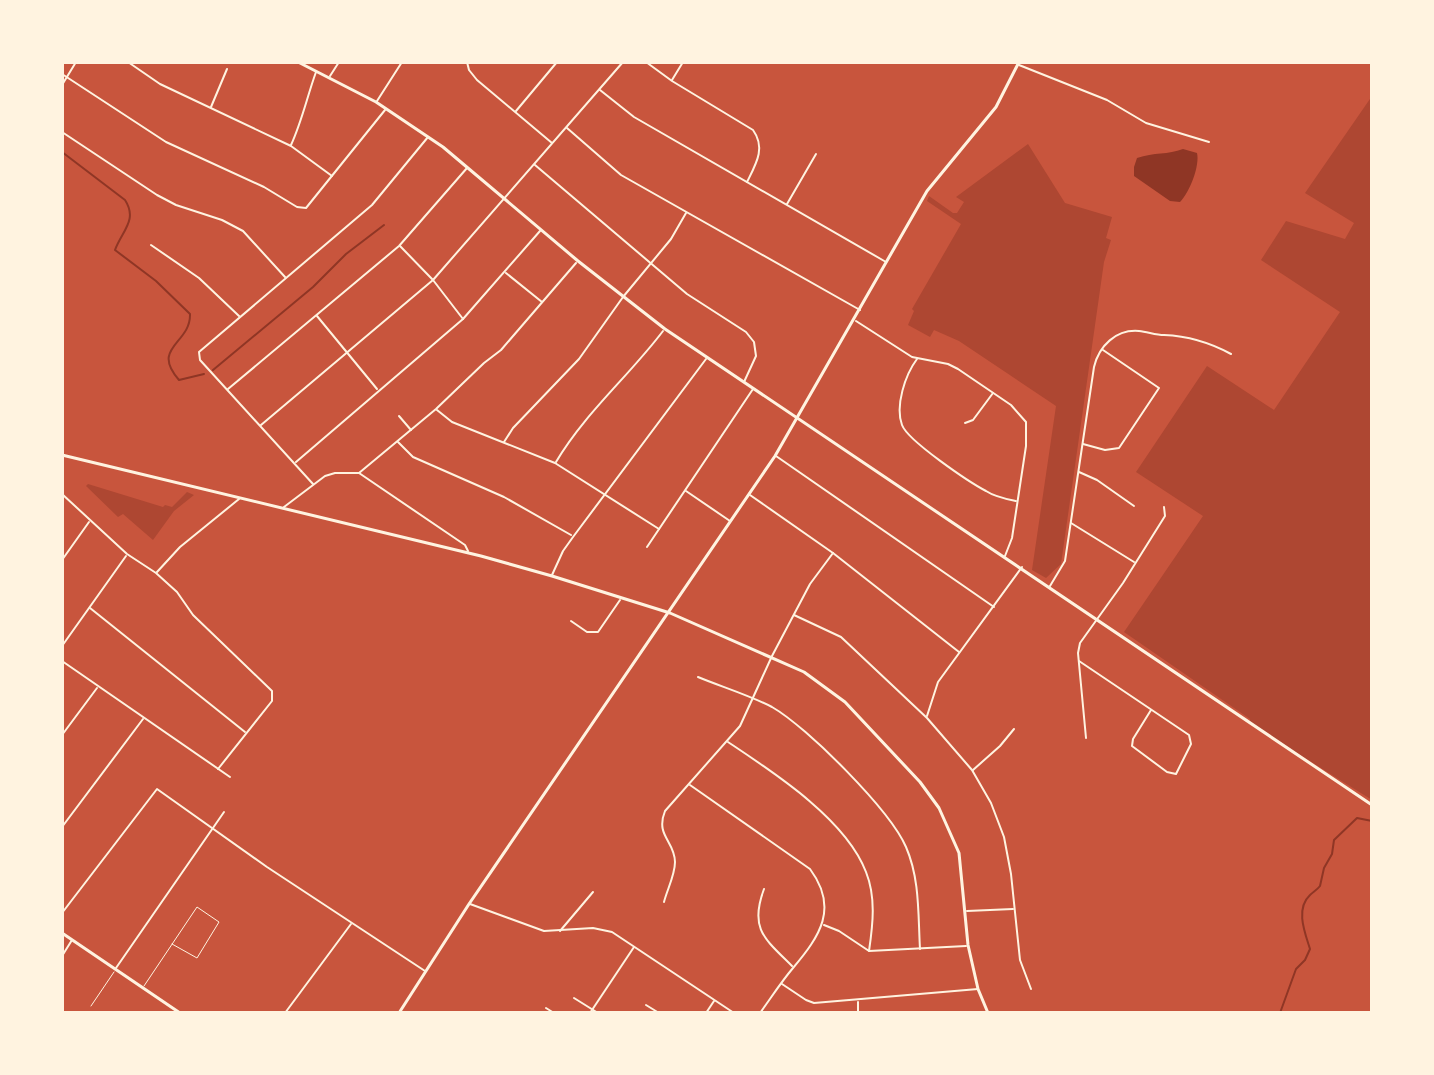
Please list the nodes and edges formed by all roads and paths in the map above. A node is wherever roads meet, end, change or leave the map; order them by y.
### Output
1 (76, 62) edge
2 (128, 62) edge
3 (298, 62) edge
4 (339, 62) edge
5 (402, 62) edge
6 (467, 62) edge
7 (556, 62) edge
8 (623, 62) edge
9 (646, 62) edge
10 (683, 62) edge
11 (1019, 63) edge
12 (227, 69) dead end
13 (316, 72) junction
14 (62, 74) edge
15 (68, 77) junction
16 (329, 77) junction
17 (672, 81) junction
18 (62, 85) edge
19 (599, 90) junction
20 (376, 102) junction
21 (210, 108) junction
22 (386, 109) junction
23 (515, 112) junction
24 (567, 127) junction
25 (62, 132) edge
26 (429, 137) junction
27 (1209, 142) dead end
28 (552, 144) junction
29 (291, 146) junction
30 (816, 154) dead end
31 (534, 165) junction
32 (467, 168) junction
33 (333, 177) junction
34 (747, 183) junction
35 (504, 199) junction
36 (786, 205) junction
37 (686, 212) junction
38 (541, 230) junction
39 (151, 245) dead end
40 (399, 246) junction
41 (578, 261) junction
42 (887, 263) junction
43 (651, 264) junction
44 (505, 272) junction
45 (285, 277) junction
46 (433, 280) junction
47 (623, 297) junction
48 (543, 303) junction
49 (860, 311) junction
50 (317, 315) junction
51 (239, 316) junction
52 (463, 319) junction
53 (855, 320) junction
54 (665, 329) junction
55 (1101, 348) junction
56 (347, 352) junction
57 (1231, 354) dead end
58 (707, 358) junction
59 (918, 359) junction
60 (743, 383) junction
61 (227, 389) junction
62 (753, 389) junction
63 (378, 390) junction
64 (993, 393) junction
65 (436, 409) junction
66 (399, 416) dead end
67 (798, 419) junction
68 (965, 423) dead end
69 (261, 425) junction
70 (411, 430) junction
71 (397, 441) junction
72 (504, 442) junction
73 (1082, 444) junction
74 (62, 455) edge
75 (775, 456) junction
76 (295, 463) junction
77 (555, 463) junction
78 (1078, 472) junction
79 (359, 473) junction
80 (313, 484) junction
81 (685, 491) junction
82 (62, 494) edge
83 (606, 494) junction
84 (750, 495) junction
85 (240, 498) junction
86 (1017, 501) junction
87 (1134, 506) dead end
88 (1164, 507) dead end
89 (283, 508) junction
90 (90, 521) junction
91 (731, 522) junction
92 (1070, 523) junction
93 (659, 529) junction
94 (573, 537) junction
95 (647, 547) dead end
96 (469, 553) junction
97 (833, 553) junction
98 (127, 554) junction
99 (1005, 556) junction
100 (62, 560) edge
101 (1135, 563) junction
102 (1022, 567) junction
103 (156, 573) junction
104 (552, 576) junction
105 (1050, 586) junction
106 (621, 598) junction
107 (994, 607) junction
108 (90, 608) junction
109 (670, 613) junction
110 (794, 615) junction
111 (1096, 617) junction
112 (571, 621) dead end
113 (62, 646) edge
114 (959, 652) junction
115 (772, 656) junction
116 (62, 661) edge
117 (1079, 661) junction
118 (698, 677) dead end
119 (99, 687) junction
120 (753, 699) junction
121 (1151, 710) junction
122 (144, 718) junction
123 (927, 718) junction
124 (1014, 729) dead end
125 (247, 733) junction
126 (62, 735) edge
127 (1086, 738) dead end
128 (727, 742) junction
129 (218, 769) junction
130 (972, 770) junction
131 (230, 777) dead end
132 (689, 784) junction
133 (1372, 805) edge
134 (224, 812) dead end
135 (62, 827) edge
136 (212, 829) junction
137 (764, 889) dead end
138 (593, 892) dead end
139 (664, 902) dead end
140 (469, 904) junction
141 (1014, 909) junction
142 (966, 911) junction
143 (62, 913) edge
144 (351, 923) junction
145 (823, 924) junction
146 (560, 932) junction
147 (62, 933) edge
148 (72, 940) junction
149 (172, 944) junction
150 (968, 945) junction
151 (635, 946) junction
152 (920, 949) junction
153 (869, 951) junction
154 (62, 956) edge
155 (116, 968) junction
156 (793, 968) junction
157 (426, 972) junction
158 (781, 984) junction
159 (143, 987) junction
160 (978, 989) junction
161 (1031, 989) dead end
162 (574, 998) dead end
163 (715, 999) junction
164 (858, 1000) junction
165 (646, 1005) dead end
166 (91, 1006) dead end
167 (546, 1008) dead end
168 (591, 1012) edge
169 (653, 1012) edge
170 (180, 1013) edge
171 (285, 1013) edge
172 (399, 1013) edge
173 (554, 1013) edge
174 (598, 1013) edge
175 (659, 1013) edge
176 (706, 1013) edge
177 (734, 1013) edge
178 (760, 1013) edge
179 (858, 1013) edge
180 (988, 1013) edge

1 - 15 street
2 - 21 street
3 - 13 main road
4 - 16 street
5 - 20 street
6 - 23 street
7 - 23 street
8 - 19 street
9 - 17 street
10 - 17 street
11 - 27 street
11 - 42 main road
12 - 21 street
13 - 16 main road
13 - 29 street
14 - 15 street
15 - 18 street
15 - 33 street
16 - 20 main road
17 - 34 street
19 - 24 street
19 - 34 street
20 - 22 main road
21 - 29 street
22 - 26 main road
22 - 33 street
23 - 28 street
24 - 28 street
24 - 37 street
25 - 45 street
26 - 32 main road
26 - 45 street
28 - 31 street
29 - 33 street
30 - 36 street
31 - 35 street
31 - 43 street
32 - 35 main road
32 - 40 street
34 - 36 street
35 - 38 main road
35 - 46 street
36 - 42 street
37 - 43 street
37 - 49 street
38 - 41 main road
38 - 44 street
39 - 51 street
40 - 46 street
40 - 50 street
41 - 47 main road
41 - 48 street
42 - 49 main road
43 - 47 street
43 - 60 street
44 - 48 street
44 - 52 street
45 - 51 street
46 - 52 street
46 - 56 street
47 - 54 main road
47 - 72 street
48 - 65 street
49 - 53 main road
50 - 56 street
50 - 61 street
51 - 61 street
52 - 63 street
53 - 59 street
53 - 67 main road
54 - 58 main road
54 - 77 street
55 - 57 street
55 - 73 street
55 - 73 street
56 - 63 street
56 - 69 street
58 - 60 main road
58 - 83 street
59 - 64 street
59 - 86 street
60 - 62 main road
61 - 69 street
62 - 67 main road
62 - 81 street
63 - 76 street
64 - 68 street
64 - 86 street
65 - 70 street
65 - 72 street
66 - 70 street
67 - 75 main road
67 - 99 main road
69 - 76 street
70 - 71 street
71 - 79 street
71 - 94 street
72 - 77 street
73 - 78 street
74 - 85 main road
75 - 84 main road
75 - 107 street
76 - 80 street
77 - 83 street
78 - 87 street
78 - 92 street
79 - 80 street
79 - 96 street
80 - 89 street
81 - 91 street
81 - 93 street
82 - 90 street
83 - 93 street
83 - 94 street
84 - 91 main road
84 - 97 street
85 - 89 main road
85 - 103 street
86 - 99 street
88 - 101 street
89 - 96 main road
90 - 98 street
90 - 100 street
91 - 109 main road
92 - 101 street
92 - 105 street
93 - 95 street
94 - 104 street
96 - 104 main road
97 - 110 street
97 - 114 street
98 - 103 street
98 - 108 street
99 - 102 main road
101 - 111 street
102 - 105 main road
102 - 107 street
103 - 125 street
104 - 106 main road
105 - 111 main road
106 - 109 main road
106 - 112 street
107 - 114 street
108 - 113 street
108 - 125 street
109 - 115 main road
109 - 140 main road
110 - 115 street
110 - 123 street
111 - 117 street
111 - 133 main road
114 - 123 street
115 - 120 street
115 - 142 main road
116 - 119 street
117 - 121 street
117 - 127 street
118 - 120 street
119 - 122 street
119 - 126 street
120 - 128 street
120 - 152 street
121 - 121 street
122 - 129 street
122 - 135 street
123 - 130 street
124 - 130 street
125 - 129 street
128 - 132 street
128 - 153 street
129 - 131 street
130 - 141 street
132 - 139 street
132 - 145 street
134 - 136 street
136 - 143 street
136 - 144 street
136 - 155 street
137 - 156 street
138 - 146 street
140 - 146 street
140 - 157 main road
141 - 142 street
141 - 161 street
142 - 150 main road
144 - 157 street
144 - 171 street
145 - 153 street
145 - 156 street
146 - 151 street
147 - 148 main road
148 - 154 street
148 - 155 main road
149 - 149 lane
149 - 159 lane
150 - 152 street
150 - 160 main road
151 - 163 street
151 - 168 street
152 - 153 street
155 - 159 main road
155 - 166 lane
156 - 158 street
157 - 172 main road
158 - 164 street
158 - 178 street
159 - 170 main road
160 - 164 street
160 - 180 main road
162 - 168 street
163 - 176 street
163 - 177 street
164 - 179 street
165 - 169 street
167 - 173 street
168 - 174 street
169 - 175 street

